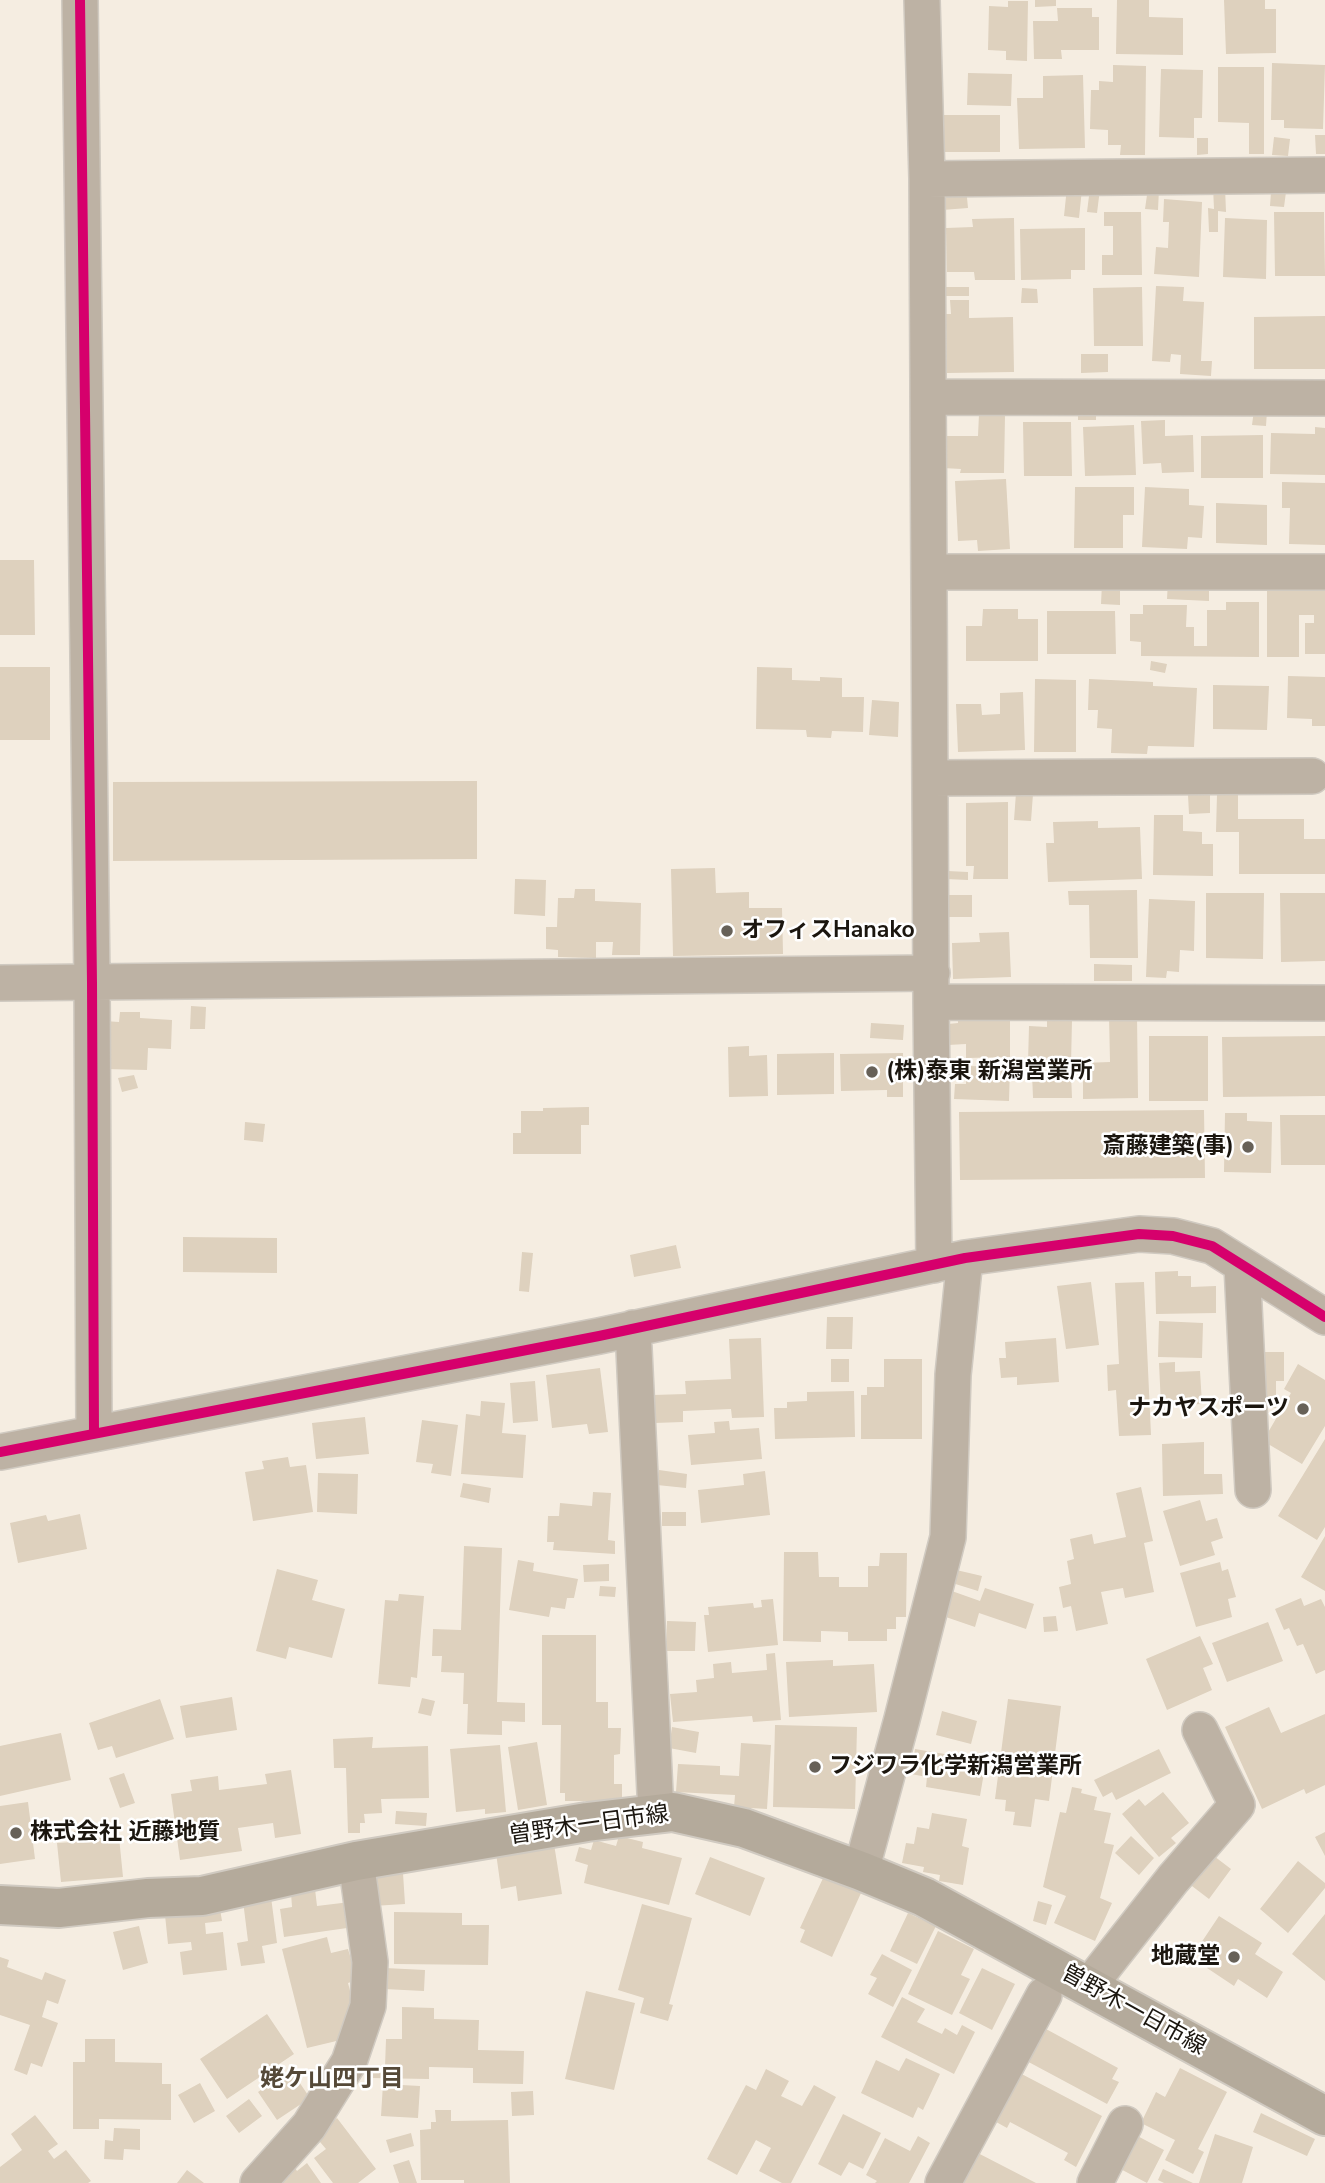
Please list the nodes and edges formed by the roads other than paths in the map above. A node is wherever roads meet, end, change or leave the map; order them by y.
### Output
1 (80, 0) edge
2 (922, 0) edge
3 (1325, 175) edge
4 (927, 179) junction
5 (928, 397) junction
6 (1325, 398) edge
7 (929, 572) junction
8 (1325, 572) edge
9 (1312, 776) dead end
10 (931, 778) junction
11 (92, 982) junction
12 (0, 983) edge
13 (931, 987) junction
14 (1325, 1003) edge
15 (950, 1262) junction
16 (1242, 1265) junction
17 (1325, 1317) edge
18 (634, 1328) junction
19 (94, 1434) junction
20 (0, 1452) edge
21 (1253, 1490) dead end
22 (1200, 1730) dead end
23 (656, 1814) junction
24 (356, 1861) junction
25 (861, 1871) junction
26 (0, 1905) edge
27 (1088, 1987) junction
28 (1044, 1994) dead end
29 (1325, 2116) edge
30 (1125, 2124) dead end
31 (258, 2183) edge
32 (943, 2183) edge
33 (1095, 2183) edge

1 - 11 street
2 - 4 street
3 - 4 street
4 - 5 street
5 - 6 street
5 - 7 street
7 - 8 street
7 - 10 street
9 - 10 street
10 - 13 street
11 - 12 street
11 - 13 street
11 - 19 street
13 - 14 street
13 - 15 street
15 - 16 street
15 - 18 street
15 - 25 street
16 - 17 street
16 - 21 street
18 - 19 street
18 - 23 street
19 - 20 street
22 - 27 street
23 - 24 main road, 曽野木一日市線
23 - 25 main road, 曽野木一日市線
24 - 26 main road, 曽野木一日市線
24 - 31 street
25 - 27 main road, 曽野木一日市線
27 - 29 main road, 曽野木一日市線
28 - 32 street
30 - 33 street

